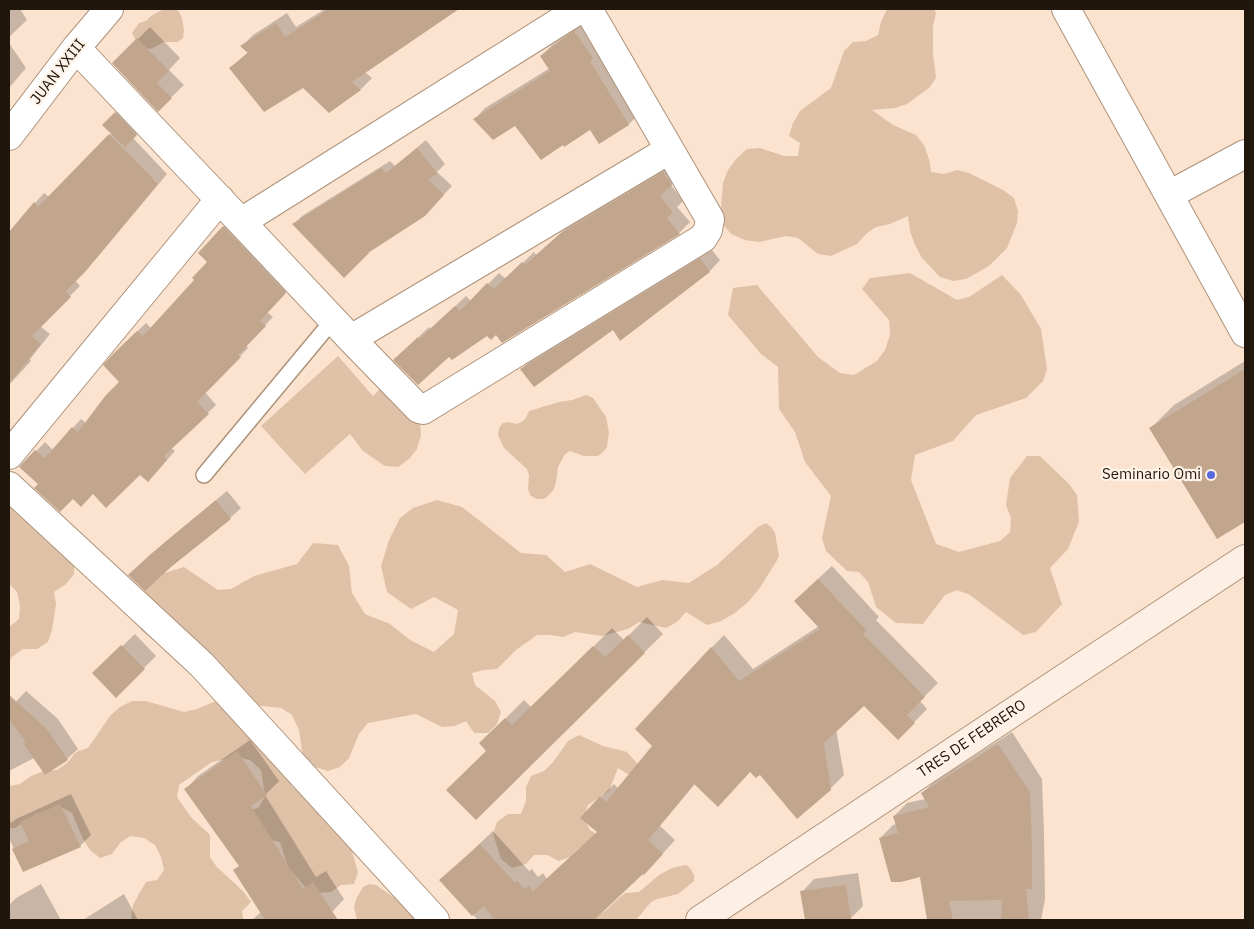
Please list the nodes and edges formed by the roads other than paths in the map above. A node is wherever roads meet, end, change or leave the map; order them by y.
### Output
1 (110, 9) edge
2 (580, 9) edge
3 (588, 9) edge
4 (1066, 9) edge
5 (76, 48) junction
6 (9, 136) edge
7 (669, 150) junction
8 (1245, 154) edge
9 (1169, 195) junction
10 (220, 199) junction
11 (242, 222) junction
12 (342, 330) junction
13 (1245, 333) edge
14 (9, 455) edge
15 (204, 475) dead end
16 (9, 486) edge
17 (1245, 559) edge
18 (714, 916) edge
19 (435, 920) edge

1 - 5 street, JUAN XXIII
2 - 11 street
3 - 7 street
4 - 9 street
5 - 6 street, JUAN XXIII
5 - 10 street
7 - 12 street
7 - 12 street
8 - 9 street
9 - 13 street
10 - 11 street
10 - 14 street
11 - 12 street
12 - 15 lane
16 - 19 street
17 - 18 street, TRES DE FEBRERO

